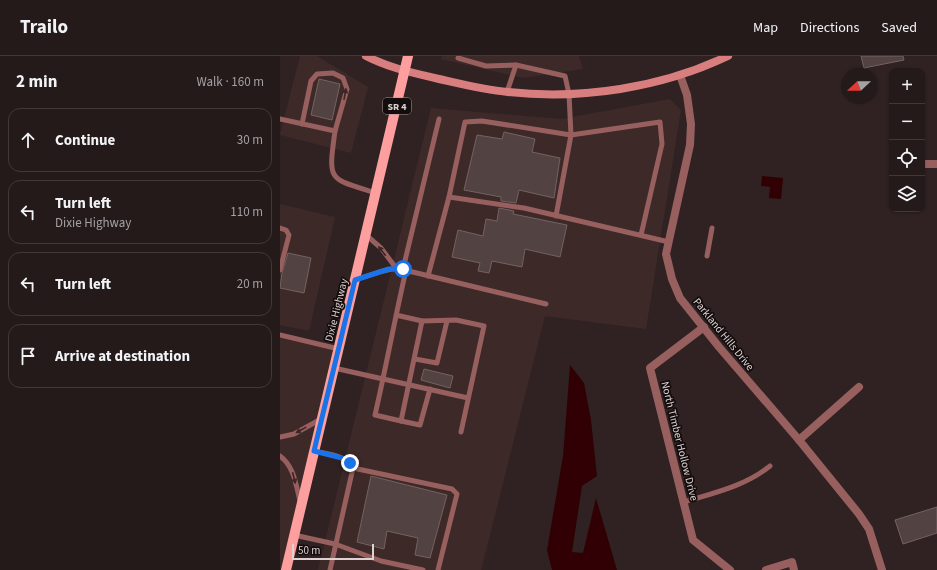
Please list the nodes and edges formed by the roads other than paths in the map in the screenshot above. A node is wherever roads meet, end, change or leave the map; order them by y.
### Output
1 (366, 56) edge
2 (408, 56) edge
3 (459, 56) edge
4 (728, 56) edge
5 (516, 64) junction
6 (405, 71) junction
7 (680, 75) junction
8 (506, 92) junction
9 (569, 94) junction
10 (280, 119) edge
11 (439, 119) dead end
12 (302, 124) junction
13 (335, 131) junction
14 (572, 136) junction
15 (925, 164) edge
16 (937, 164) edge
17 (376, 193) junction
18 (450, 197) junction
19 (556, 216) junction
20 (280, 228) edge
21 (712, 228) dead end
22 (366, 235) junction
23 (641, 236) junction
24 (669, 242) junction
25 (707, 256) dead end
26 (396, 268) junction
27 (280, 270) edge
28 (404, 270) junction
29 (428, 276) junction
30 (355, 280) junction
31 (546, 304) dead end
32 (396, 315) junction
33 (447, 320) junction
34 (422, 321) junction
35 (704, 327) junction
36 (280, 335) edge
37 (339, 349) junction
38 (415, 359) junction
39 (334, 368) junction
40 (384, 379) junction
41 (410, 385) junction
42 (859, 387) dead end
43 (430, 390) junction
44 (468, 398) junction
45 (321, 418) junction
46 (401, 421) junction
47 (461, 432) dead end
48 (280, 437) edge
49 (799, 440) junction
50 (314, 451) junction
51 (280, 456) edge
52 (770, 466) dead end
53 (353, 468) junction
54 (684, 502) junction
55 (301, 504) junction
56 (294, 534) junction
57 (335, 544) junction
58 (286, 570) edge
59 (330, 570) edge
60 (423, 570) edge
61 (438, 570) edge
62 (730, 570) edge
63 (766, 570) edge
64 (794, 570) edge
65 (882, 570) edge

1 - 6 main road
2 - 6 main road, Dixie Highway / SR 4
3 - 5 lane
4 - 7 main road
5 - 8 lane
5 - 9 lane
6 - 8 main road
6 - 17 main road, Dixie Highway / SR 4
7 - 9 main road
7 - 24 street, Parkland Hills Drive
8 - 9 main road
9 - 14 lane
10 - 12 lane
11 - 28 lane
12 - 13 lane
13 -> 12 lane
13 - 17 lane
14 - 18 lane
14 - 19 lane
14 - 23 lane
15 - 16 street
17 - 22 main road, Dixie Highway / SR 4
18 - 19 lane
18 - 29 lane
19 - 23 lane
20 - 27 lane
21 - 25 lane
26 -> 22 lane
22 - 30 main road, Dixie Highway / SR 4
23 - 24 lane
24 - 35 street, Parkland Hills Drive
26 - 28 lane
26 - 30 lane
28 - 29 lane
28 - 32 lane
29 - 31 lane
30 - 37 main road, Dixie Highway / SR 4
32 - 34 lane
32 - 40 lane
33 - 34 lane
33 - 38 lane
33 - 44 lane
34 - 38 lane
35 - 49 street, Parkland Hills Drive
35 - 54 street, North Timber Hollow Drive
36 - 37 lane
37 - 39 main road, Dixie Highway / SR 4
38 - 41 lane
39 - 40 lane
39 - 45 main road, Dixie Highway / SR 4
40 - 41 lane
40 - 46 lane
41 - 43 lane
41 - 46 lane
42 - 49 street
43 - 44 lane
43 - 46 lane
44 - 47 lane
45 -> 48 lane
45 - 50 main road, Dixie Highway / SR 4
49 - 65 street, Parkland Hills Drive
50 - 53 lane
50 - 55 main road, Dixie Highway / SR 4
51 -> 55 lane
52 - 54 lane
53 - 57 lane
53 - 61 lane
54 - 62 street, North Timber Hollow Drive
55 - 56 main road, Dixie Highway / SR 4
56 - 57 lane
56 - 58 main road, Dixie Highway / SR 4
57 - 59 lane
57 - 60 lane
63 - 64 street

